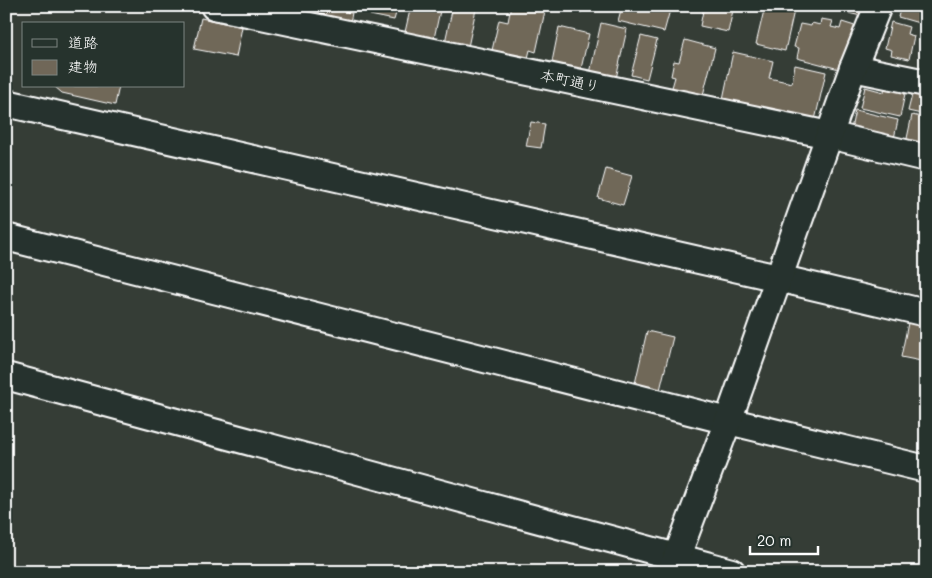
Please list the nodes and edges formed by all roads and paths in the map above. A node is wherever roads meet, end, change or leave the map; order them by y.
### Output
1 (214, 6) edge
2 (878, 6) edge
3 (853, 68) junction
4 (926, 83) edge
5 (6, 102) edge
6 (829, 135) junction
7 (926, 158) edge
8 (6, 237) edge
9 (778, 278) junction
10 (926, 313) edge
11 (6, 376) edge
12 (728, 422) junction
13 (926, 470) edge
14 (673, 564) edge
15 (732, 572) edge

1 - 6 street, 本町通り
2 - 3 street
3 - 4 street
3 - 6 street
5 - 9 street
6 - 7 street, 本町通り
6 - 9 street
8 - 12 street
9 - 10 street
9 - 12 street
11 - 14 street
12 - 13 street
12 - 14 street
14 - 15 street

